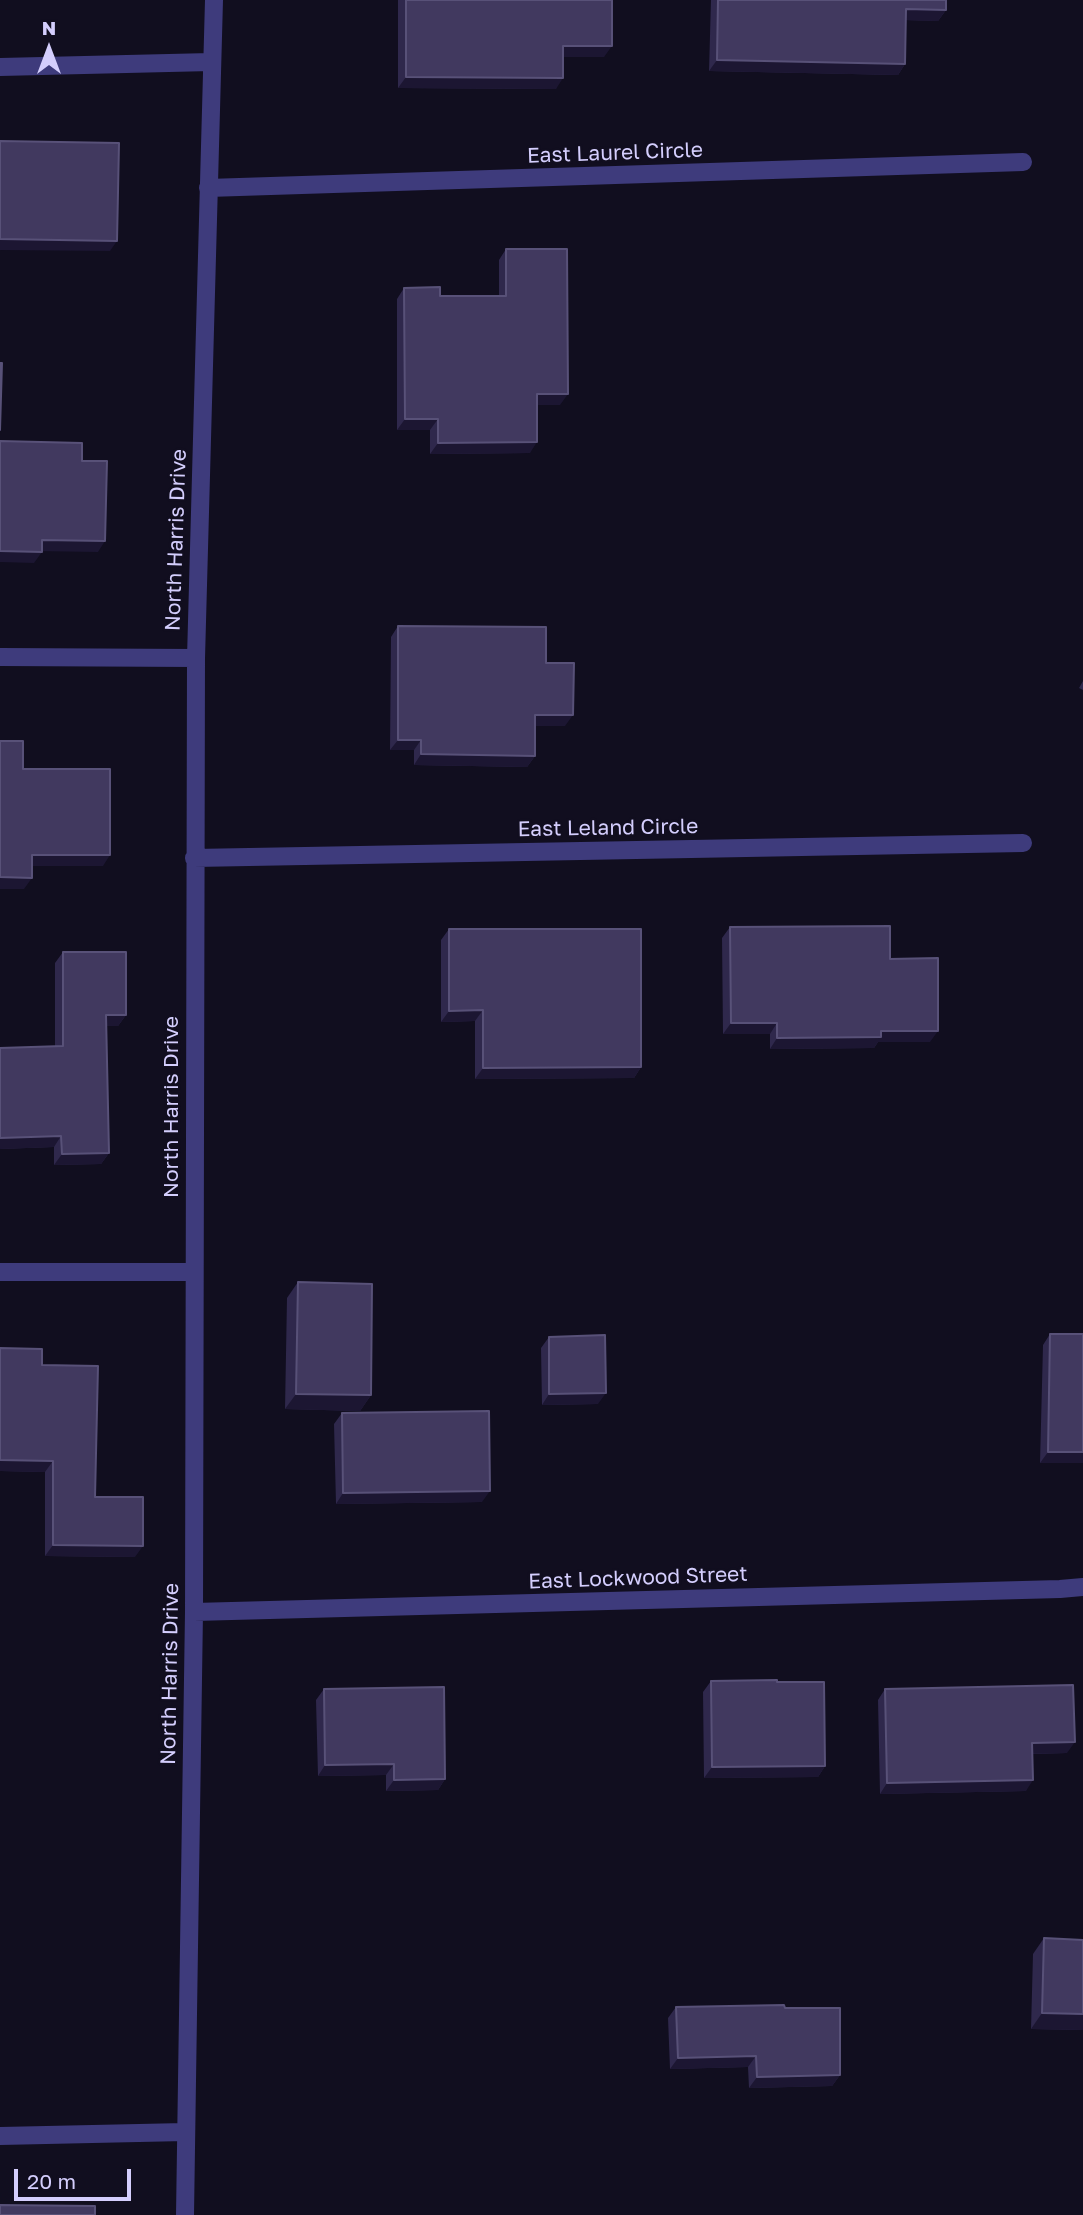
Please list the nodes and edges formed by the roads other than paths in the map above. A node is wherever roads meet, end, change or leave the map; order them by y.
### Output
1 (214, 0) edge
2 (212, 62) junction
3 (0, 67) edge
4 (1024, 163) dead end
5 (208, 188) junction
6 (0, 657) edge
7 (196, 658) junction
8 (1023, 843) dead end
9 (194, 858) junction
10 (0, 1272) edge
11 (194, 1272) junction
12 (1083, 1587) edge
13 (194, 1612) junction
14 (185, 2132) junction
15 (0, 2136) edge
16 (185, 2215) edge

1 - 2 street, North Harris Drive
2 - 3 street
2 - 5 street, North Harris Drive
4 - 5 street, East Laurel Circle
5 - 7 street, North Harris Drive
6 - 7 street
7 - 9 street, North Harris Drive
8 - 9 street, East Leland Circle
9 - 11 street, North Harris Drive
10 - 11 street
11 - 13 street, North Harris Drive
12 - 13 street, East Lockwood Street
13 - 14 street, North Harris Drive
14 - 15 street
14 - 16 street, North Harris Drive

